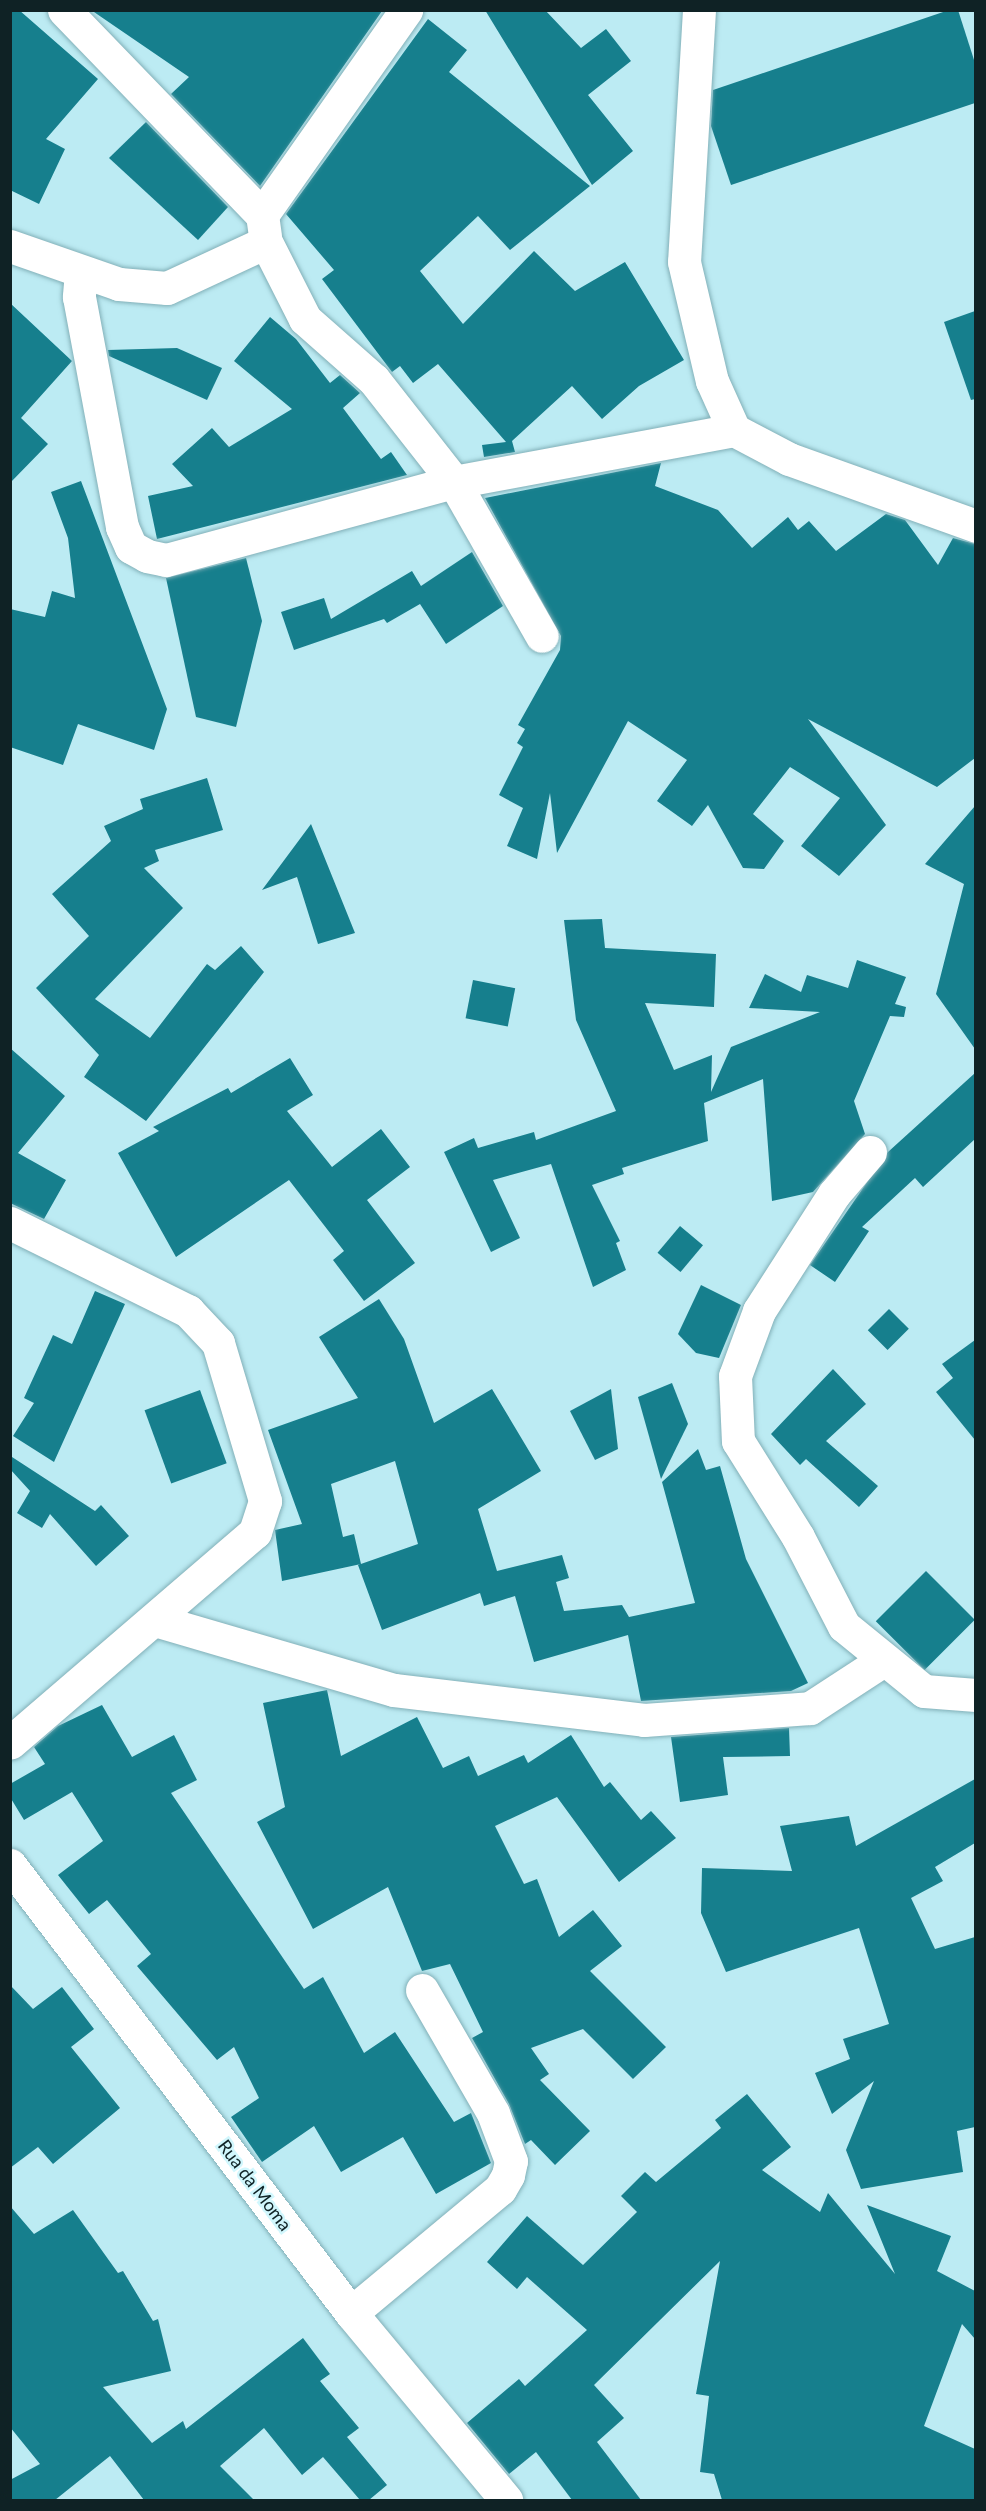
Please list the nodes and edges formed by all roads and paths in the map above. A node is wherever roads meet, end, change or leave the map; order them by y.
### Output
1 (64, 10) edge
2 (406, 10) edge
3 (699, 10) edge
4 (264, 228) junction
5 (10, 246) edge
6 (81, 272) junction
7 (734, 430) junction
8 (454, 482) junction
9 (975, 526) edge
10 (542, 636) dead end
11 (870, 1152) dead end
12 (10, 1223) edge
13 (158, 1620) junction
14 (882, 1661) junction
15 (975, 1695) edge
16 (10, 1743) edge
17 (10, 1865) edge
18 (422, 1990) dead end
19 (351, 2313) junction
20 (506, 2500) edge

1 - 4 street
2 - 4 street
3 - 7 street
4 - 6 street
4 - 8 street
5 - 6 street
6 - 8 street
7 - 8 street
7 - 9 street
8 - 10 street
11 - 14 street
12 - 13 street
13 - 14 street
13 - 16 street
14 - 15 street
17 - 19 street, Rua da Moma
18 - 19 street
19 - 20 street, Rua da Moma

